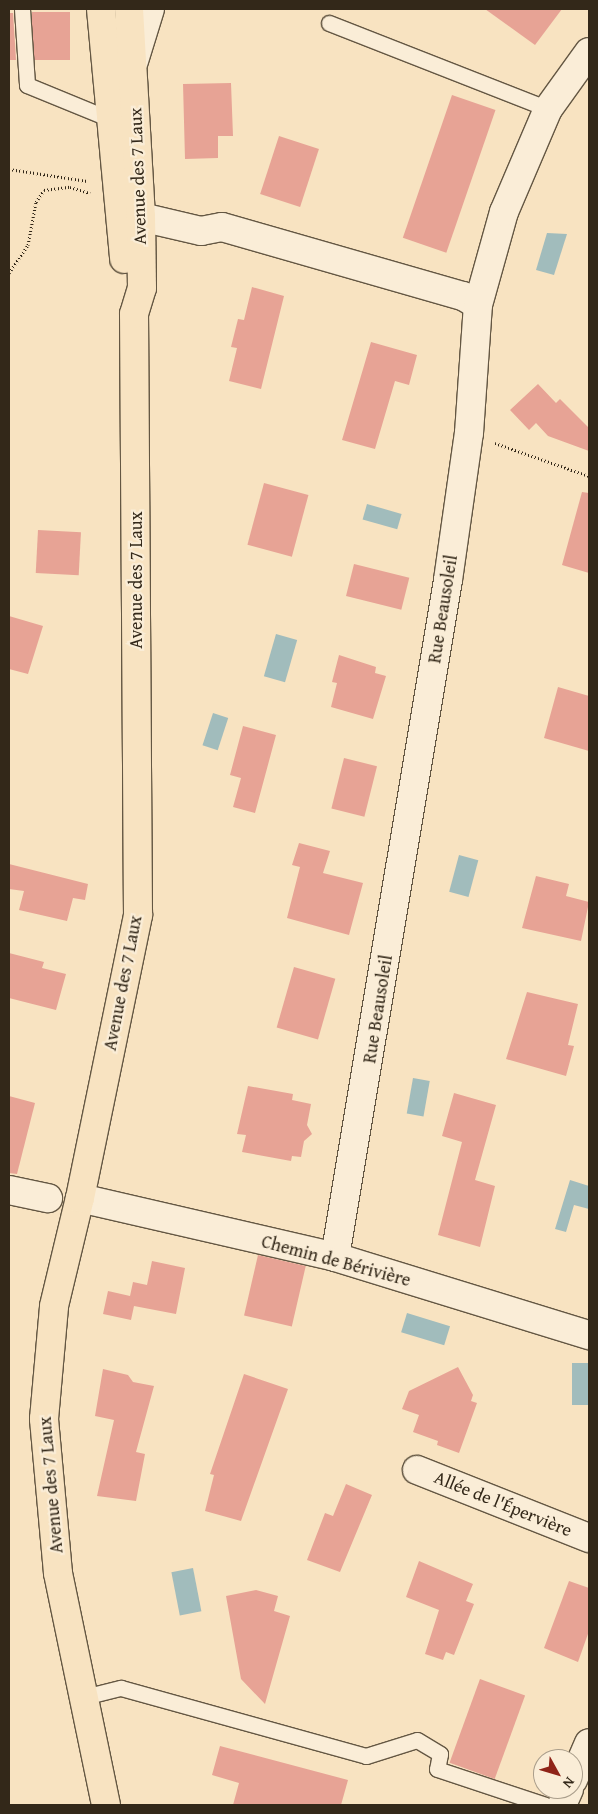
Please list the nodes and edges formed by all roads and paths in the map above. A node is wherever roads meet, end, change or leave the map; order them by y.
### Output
1 (22, 9) edge
2 (101, 9) edge
3 (129, 9) edge
4 (150, 9) edge
5 (329, 23) dead end
6 (589, 52) edge
7 (134, 61) junction
8 (548, 109) junction
9 (110, 119) junction
10 (9, 169) edge
11 (95, 182) dead end
12 (97, 195) dead end
13 (141, 217) junction
14 (9, 273) edge
15 (478, 305) junction
16 (134, 314) junction
17 (469, 433) junction
18 (589, 476) edge
19 (9, 1190) edge
20 (48, 1198) dead end
21 (80, 1198) junction
22 (335, 1257) junction
23 (589, 1335) edge
24 (417, 1470) dead end
25 (589, 1538) edge
26 (84, 1697) junction
27 (589, 1743) edge
28 (583, 1757) edge
29 (106, 1805) edge
30 (545, 1805) edge

1 - 9 lane
2 - 9 main road
3 - 7 main road, Avenue des 7 Laux
4 - 7 street, Avenue des 7 Laux
5 - 8 lane
6 - 8 street, Rue Beausoleil
7 - 13 main road, Avenue des 7 Laux
8 - 15 street, Rue Beausoleil
9 - 16 main road
10 - 11 path
12 - 14 path
13 - 15 street
13 - 16 main road, Avenue des 7 Laux
15 - 17 street, Rue Beausoleil
16 - 21 main road, Avenue des 7 Laux
17 - 18 path
17 - 22 street, Rue Beausoleil
19 - 20 street
21 - 22 street, Chemin de Bérivière
21 - 26 main road, Avenue des 7 Laux
22 - 23 street, Chemin de Bérivière
24 - 25 street, Allée de l'Épervière
26 - 29 main road, Avenue des 7 Laux
26 - 30 lane
27 - 28 street

